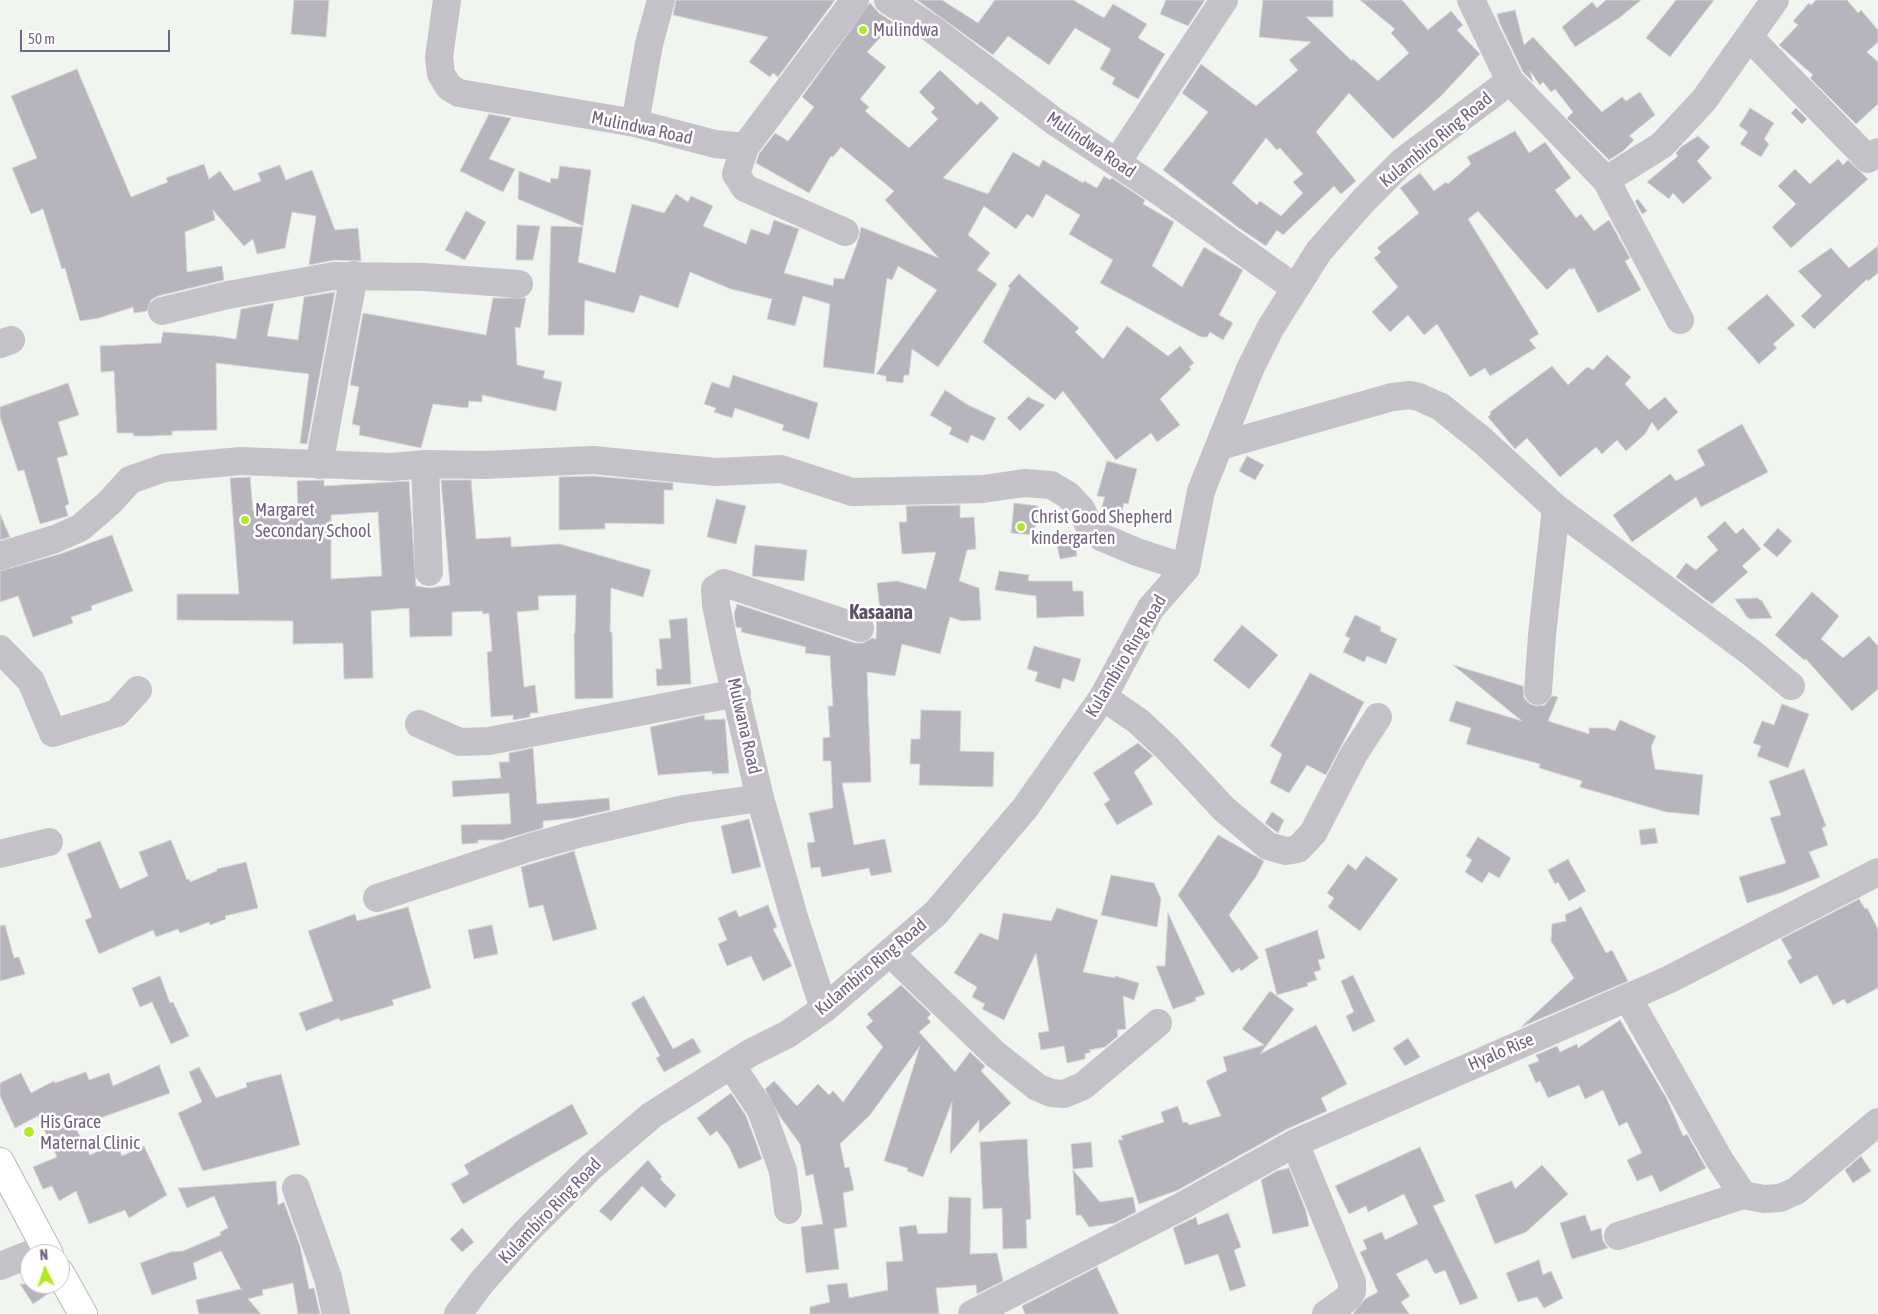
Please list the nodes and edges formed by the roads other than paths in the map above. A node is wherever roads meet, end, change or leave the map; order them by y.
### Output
1 (447, 0) edge
2 (661, 0) edge
3 (855, 0) edge
4 (888, 0) edge
5 (1224, 0) edge
6 (1471, 0) edge
7 (1775, 0) edge
8 (1749, 37) junction
9 (1510, 81) junction
10 (635, 123) junction
11 (745, 147) junction
12 (1878, 152) edge
13 (1118, 162) junction
14 (1606, 180) junction
15 (845, 232) dead end
16 (354, 276) junction
17 (519, 284) dead end
18 (1295, 288) junction
19 (162, 311) dead end
20 (1680, 320) dead end
21 (1220, 446) junction
22 (320, 464) junction
23 (425, 464) junction
24 (1556, 508) junction
25 (0, 556) edge
26 (1186, 568) junction
27 (429, 572) dead end
28 (860, 628) dead end
29 (0, 649) edge
30 (1791, 686) dead end
31 (138, 690) dead end
32 (1538, 692) dead end
33 (737, 693) junction
34 (1104, 698) junction
35 (1378, 717) dead end
36 (419, 724) dead end
37 (760, 798) junction
38 (49, 842) dead end
39 (0, 854) edge
40 (1878, 872) edge
41 (377, 898) dead end
42 (891, 954) junction
43 (1628, 998) junction
44 (824, 1009) junction
45 (1158, 1022) dead end
46 (731, 1066) junction
47 (1878, 1122) edge
48 (1295, 1143) junction
49 (0, 1162) edge
50 (296, 1188) dead end
51 (1743, 1195) junction
52 (788, 1210) dead end
53 (1618, 1236) dead end
54 (43, 1244) edge
55 (20, 1260) edge
56 (0, 1266) edge
57 (70, 1291) edge
58 (83, 1314) edge
59 (336, 1314) edge
60 (458, 1314) edge
61 (972, 1314) edge
62 (1326, 1314) edge

1 - 10 street, Mulindwa Road
2 - 10 street
3 - 11 street
4 - 13 street, Mulindwa Road
5 - 13 street
6 - 9 street
7 - 8 street
8 - 12 street
8 - 14 street
9 - 14 street, Kulambiro Ring Road
9 - 18 street, Kulambiro Ring Road
10 - 11 street, Mulindwa Road
11 - 15 street
13 - 18 street, Mulindwa Road
14 - 20 street, Kulambiro Ring Road
16 - 17 street
16 - 19 street
16 - 22 street
18 - 21 street, Kulambiro Ring Road
21 - 24 street
21 - 26 street, Kulambiro Ring Road
22 - 23 street
22 - 25 street
23 - 26 street
23 - 27 street
24 - 30 street
24 - 32 street
26 - 34 street, Kulambiro Ring Road
28 - 33 street, Mulwana Road
29 - 31 street
33 - 36 street
33 - 37 street, Mulwana Road
34 - 35 street
34 - 42 street, Kulambiro Ring Road
37 - 41 street
37 - 44 street, Mulwana Road
38 - 39 street
40 - 43 street, Hyalo Rise
42 - 44 street, Kulambiro Ring Road
42 - 45 street
43 - 48 street, Hyalo Rise
43 - 51 street
44 - 46 street, Kulambiro Ring Road
46 - 52 street
46 - 60 street, Kulambiro Ring Road
47 - 51 street
48 - 61 street, Hyalo Rise
48 - 62 street
49 - 54 main road
50 - 59 street
51 - 53 street
55 - 56 street
57 - 58 main road

